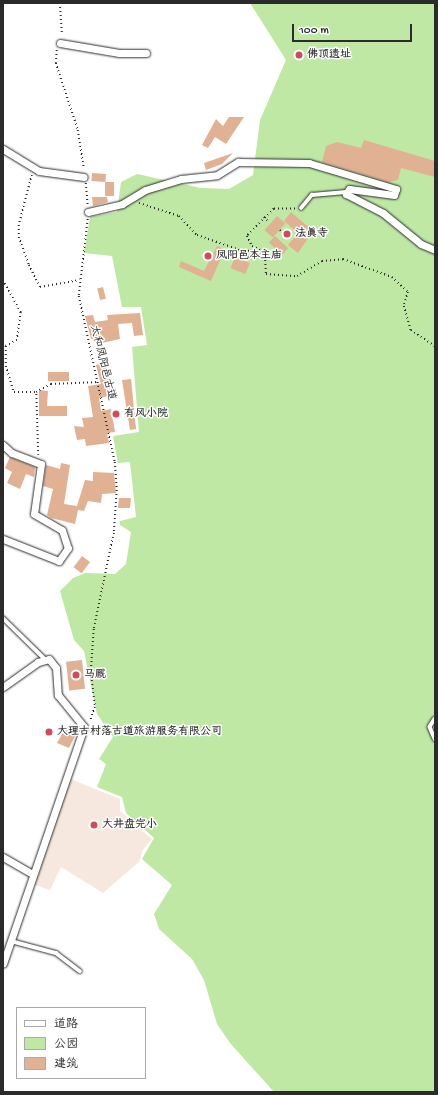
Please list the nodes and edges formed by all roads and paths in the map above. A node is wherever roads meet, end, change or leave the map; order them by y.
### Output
1 (60, 3) edge
2 (60, 43) junction
3 (146, 53) dead end
4 (3, 149) edge
5 (34, 169) junction
6 (84, 177) junction
7 (346, 192) junction
8 (127, 202) junction
9 (302, 208) joint
10 (88, 212) junction
11 (264, 216) junction
12 (270, 222) dead end
13 (280, 230) dead end
14 (288, 237) dead end
15 (435, 250) edge
16 (265, 252) junction
17 (3, 280) edge
18 (79, 280) junction
19 (435, 346) edge
20 (99, 382) junction
21 (36, 392) junction
22 (3, 445) edge
23 (39, 463) junction
24 (3, 540) edge
25 (3, 618) edge
26 (45, 659) junction
27 (3, 687) edge
28 (435, 719) edge
29 (84, 727) junction
30 (435, 739) edge
31 (3, 857) edge
32 (33, 874) junction
33 (10, 940) junction
34 (3, 963) edge
35 (80, 971) dead end

1 - 2 path, 太和凤阳邑古道
2 - 3 street
2 - 6 path, 太和凤阳邑古道
4 - 5 street
5 - 6 street
5 - 18 path
6 - 10 path, 太和凤阳邑古道
7 - 8 street
7 - 9 lane
7 - 15 street
8 - 10 street
8 - 16 path
9 - 11 path
10 - 18 path, 太和凤阳邑古道
11 - 12 path
11 - 16 path
13 - 14 path
16 - 19 path
17 - 21 path
18 - 20 path, 太和凤阳邑古道
20 - 21 path
20 - 29 path, 太和凤阳邑古道
21 - 23 path
22 - 23 street
23 - 24 street
25 - 26 lane
26 - 27 street
26 - 29 street
28 - 30 lane
29 - 32 street
31 - 32 street
32 - 33 street
33 - 34 street
33 - 35 lane

